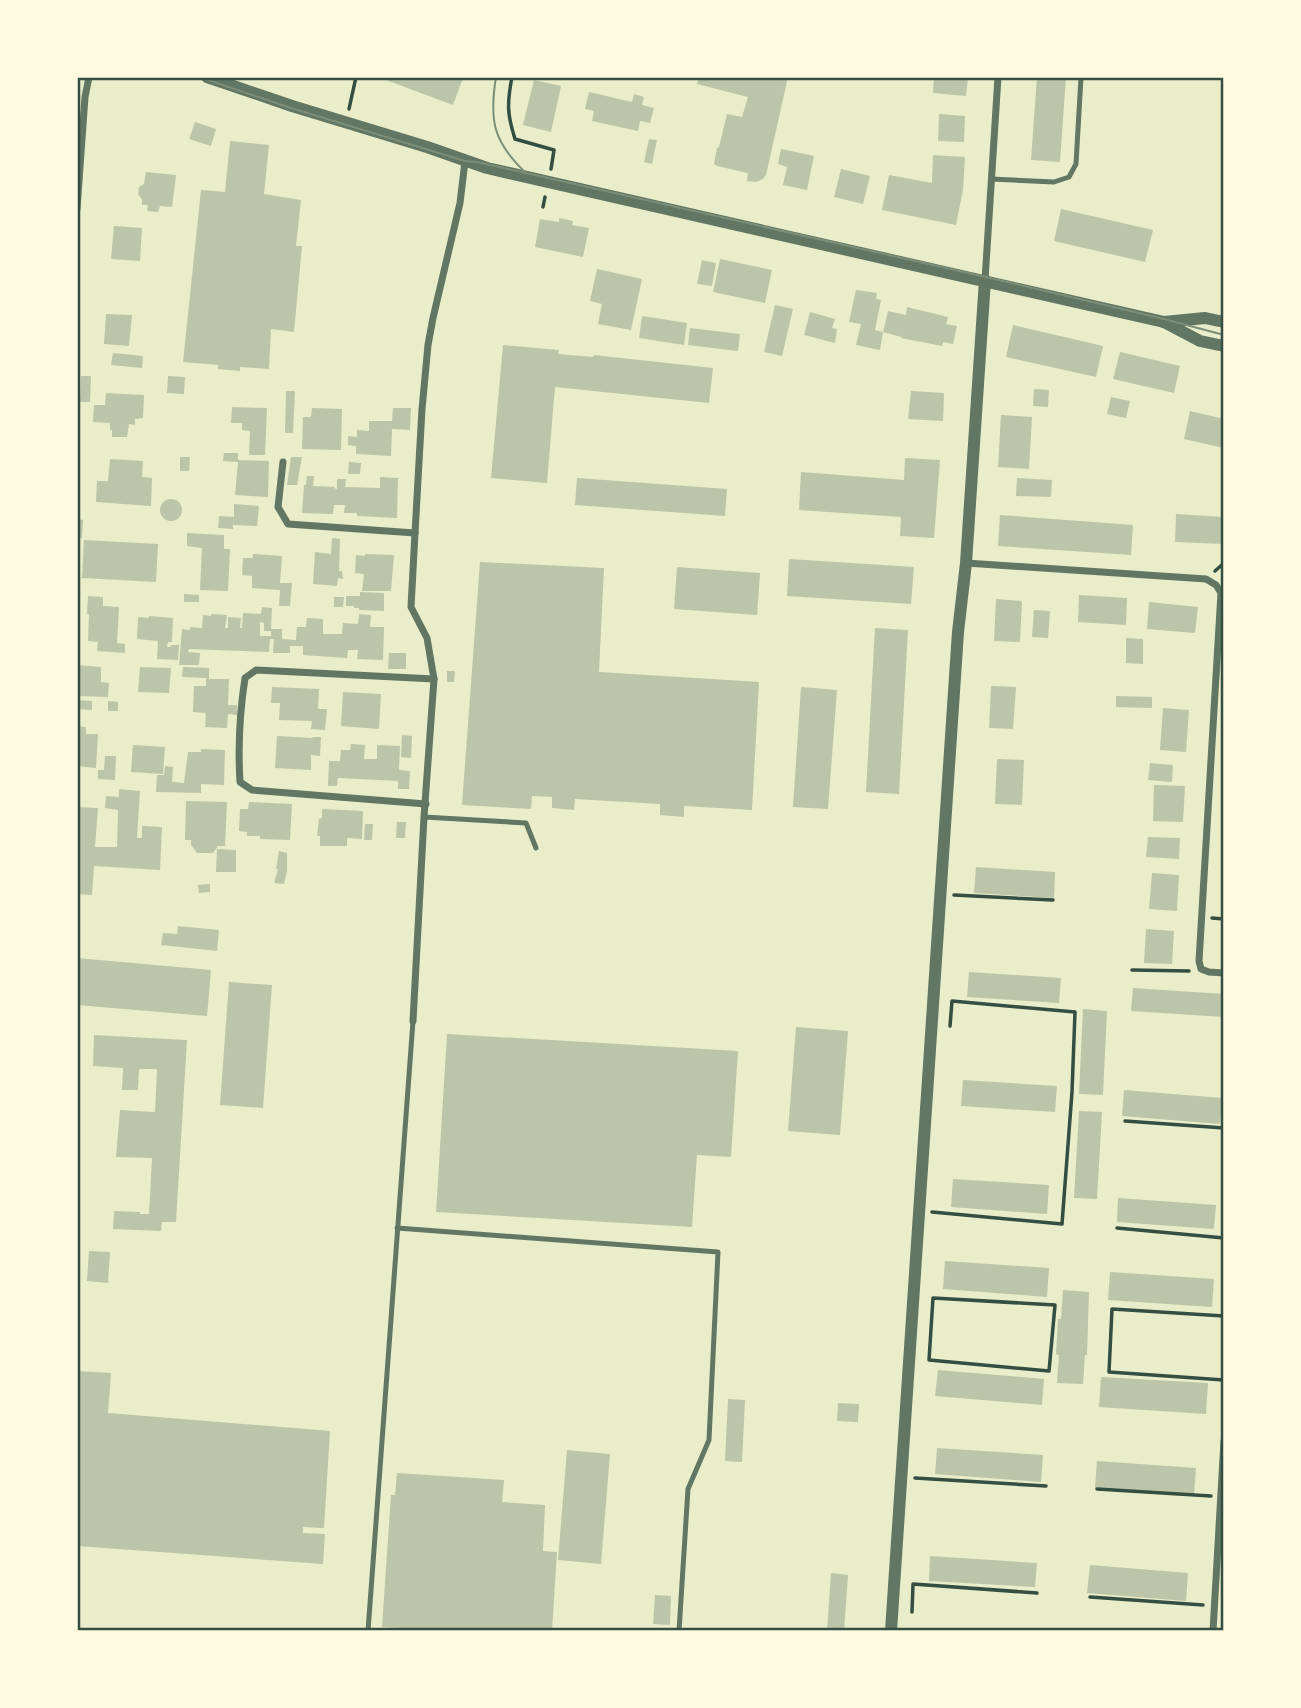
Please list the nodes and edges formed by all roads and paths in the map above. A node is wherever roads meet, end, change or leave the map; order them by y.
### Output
1 (89, 77) edge
2 (207, 77) edge
3 (356, 77) edge
4 (512, 77) edge
5 (998, 77) edge
6 (1081, 77) edge
7 (346, 121) junction
8 (554, 150) dead end
9 (465, 161) junction
10 (991, 179) junction
11 (77, 209) edge
12 (985, 281) junction
13 (1164, 322) junction
14 (1224, 322) edge
15 (1224, 346) edge
16 (282, 462) dead end
17 (415, 533) junction
18 (966, 563) junction
19 (434, 679) junction
20 (426, 804) junction
21 (424, 817) junction
22 (536, 848) dead end
23 (941, 894) junction
24 (1053, 900) dead end
25 (1132, 970) dead end
26 (1209, 972) junction
27 (1224, 973) edge
28 (412, 1021) joint
29 (950, 1026) dead end
30 (1125, 1121) dead end
31 (1224, 1128) edge
32 (920, 1211) junction
33 (397, 1228) junction
34 (1117, 1228) dead end
35 (1224, 1238) edge
36 (1224, 1317) edge
37 (929, 1360) joint
38 (1224, 1380) edge
39 (1224, 1440) edge
40 (902, 1477) junction
41 (1045, 1486) dead end
42 (1097, 1489) dead end
43 (1220, 1497) junction
44 (1037, 1593) dead end
45 (1090, 1597) dead end
46 (1215, 1606) junction
47 (912, 1612) dead end
48 (368, 1631) edge
49 (679, 1631) edge
50 (891, 1631) edge
51 (1213, 1631) edge

1 - 11 street
2 - 7 street
3 - 7 path
4 - 8 path
5 - 10 street
6 - 10 lane
7 - 9 street
9 - 12 street
9 - 17 street
10 - 12 street
12 - 13 street
12 - 18 street
13 - 14 street
13 - 15 street
16 - 17 street
17 - 19 street
18 - 23 street
18 - 26 street
19 - 20 street
19 - 20 street
20 - 21 street
21 - 22 lane
21 - 28 street
23 - 24 path
23 - 32 street
25 - 26 path
26 - 27 street
28 - 33 lane
29 - 32 path
30 - 31 path
32 - 40 street
33 - 48 lane
33 - 49 lane
34 - 35 path
36 - 38 path
37 - 37 path
39 - 43 street
40 - 41 path
40 - 50 street
42 - 43 path
43 - 46 street
44 - 47 path
45 - 46 path
46 - 51 street

